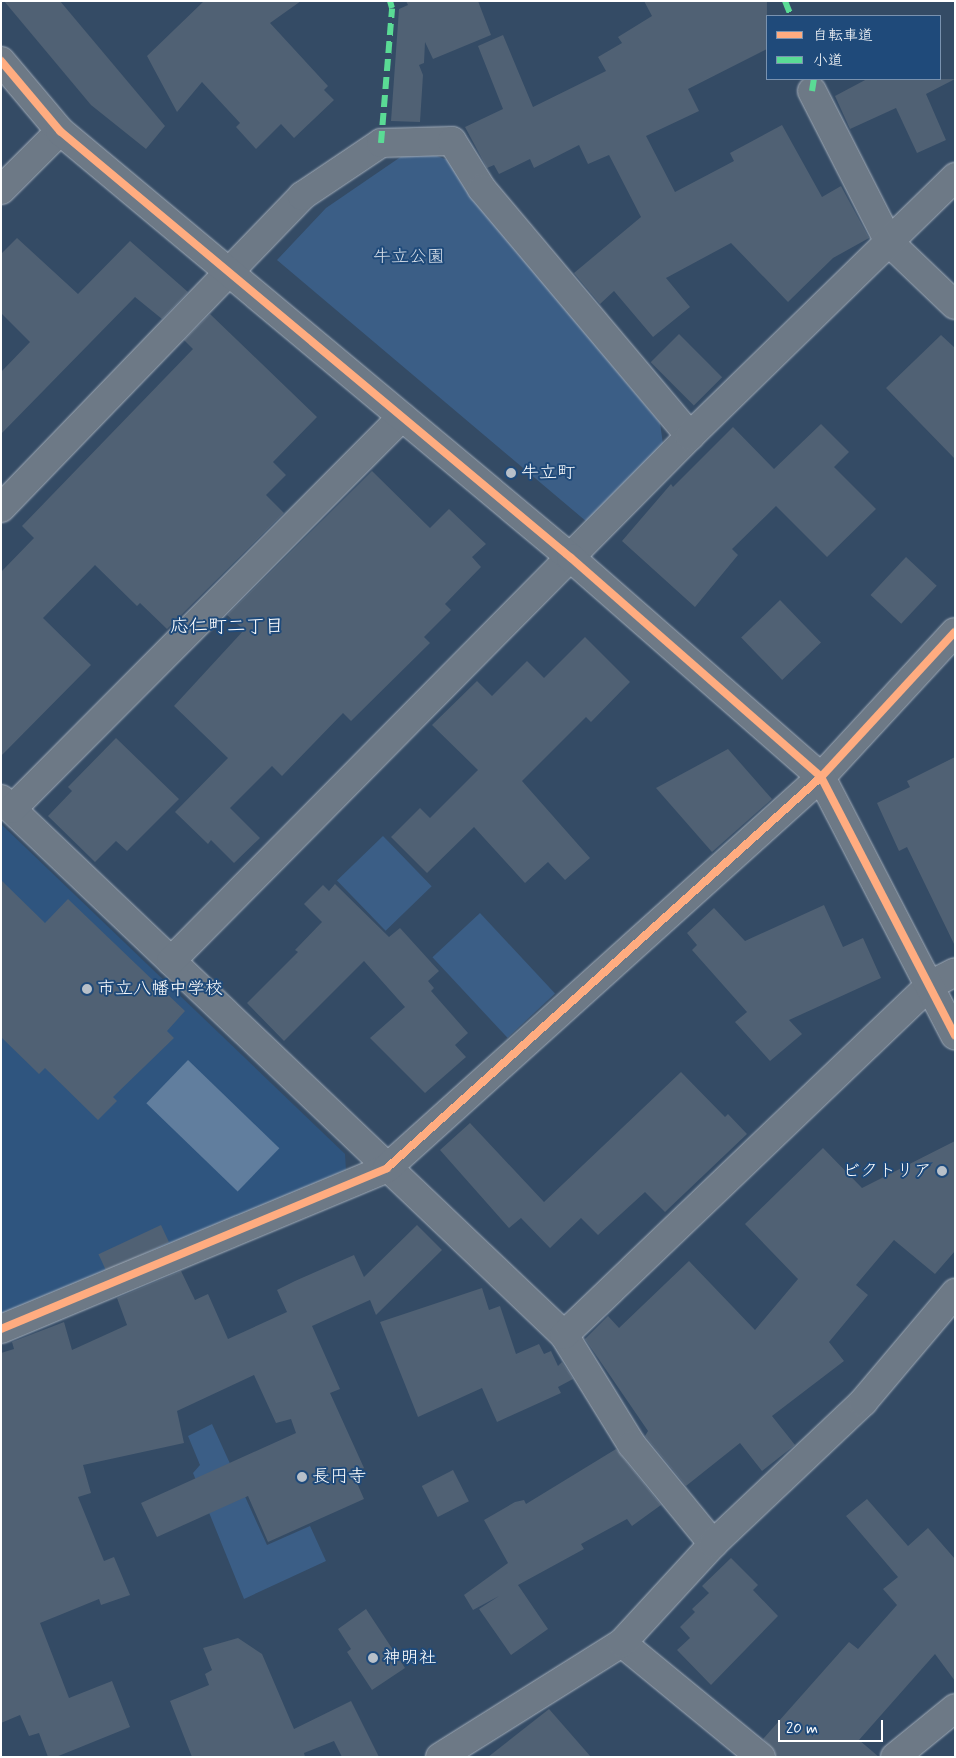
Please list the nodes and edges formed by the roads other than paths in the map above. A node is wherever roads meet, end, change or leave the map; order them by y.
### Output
1 (1, 61) edge
2 (812, 91) dead end
3 (60, 131) junction
4 (955, 177) edge
5 (1, 190) edge
6 (889, 242) junction
7 (231, 273) junction
8 (955, 305) edge
9 (402, 417) junction
10 (690, 436) junction
11 (1, 508) edge
12 (570, 558) junction
13 (955, 632) edge
14 (821, 777) junction
15 (7, 804) edge
16 (171, 961) junction
17 (955, 972) edge
18 (930, 985) junction
19 (955, 1035) edge
20 (387, 1168) junction
21 (955, 1293) edge
22 (1, 1329) edge
23 (564, 1335) junction
24 (713, 1544) junction
25 (622, 1643) junction
26 (955, 1708) edge
27 (440, 1757) edge
28 (762, 1757) edge
29 (895, 1757) edge

1 - 3 street
2 - 6 street
3 - 5 street
3 - 7 street
4 - 6 street
6 - 8 street
6 - 10 street
7 - 9 street
7 - 10 street
7 - 11 street
9 - 12 street
9 - 15 street
10 - 12 street
12 - 14 street
12 - 16 street
13 - 14 street
14 - 18 street
14 - 20 street
15 - 16 street
16 - 20 street
17 - 18 street
18 - 19 street
18 - 23 street
20 - 22 street
20 - 23 street
21 - 24 street
23 - 24 street
24 - 25 street
25 - 27 street
25 - 28 street
26 - 29 street

